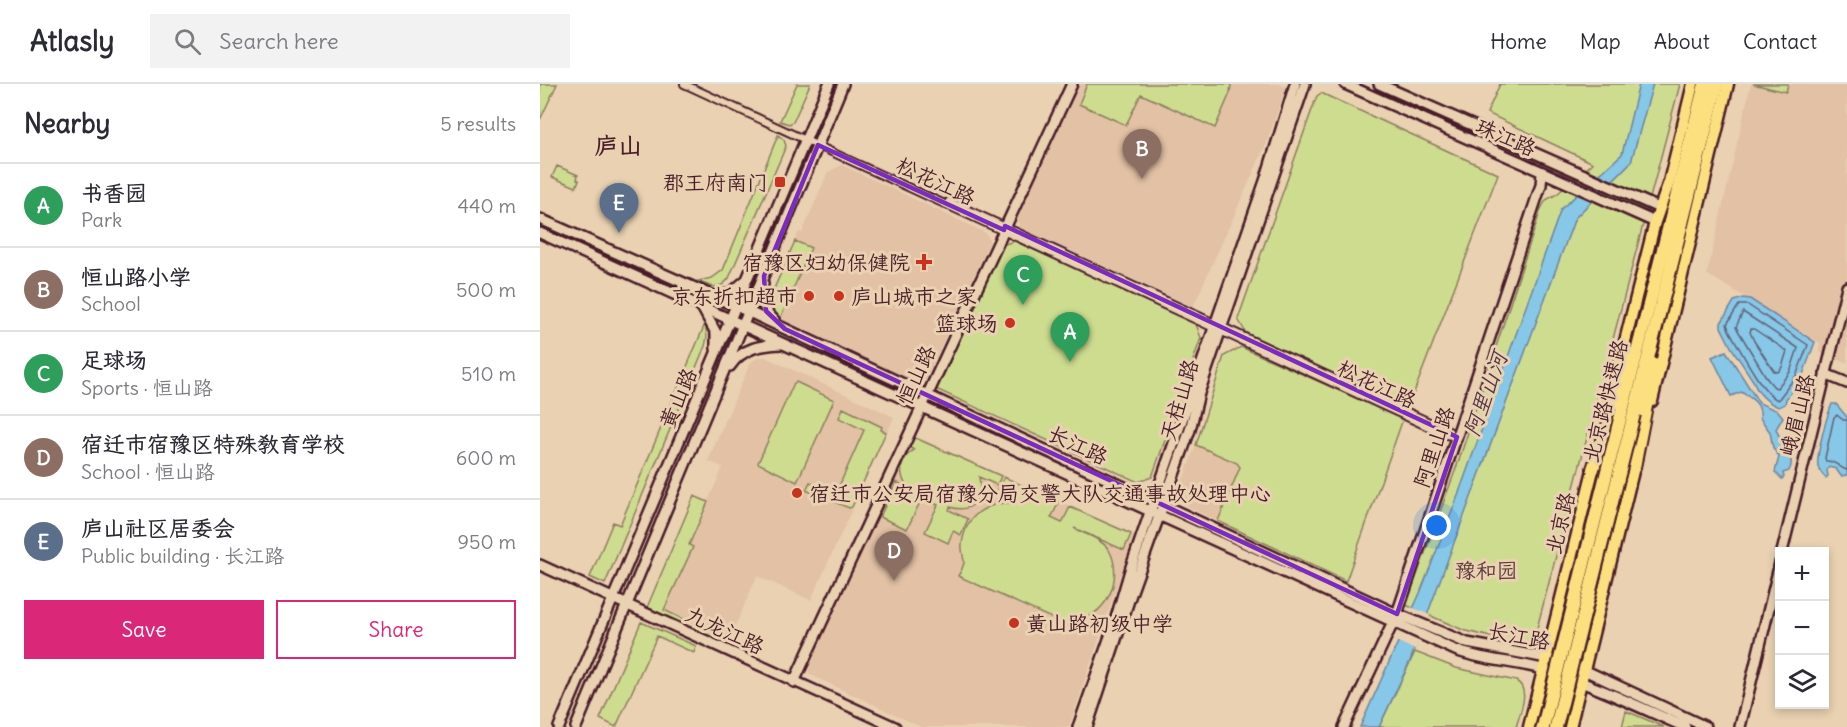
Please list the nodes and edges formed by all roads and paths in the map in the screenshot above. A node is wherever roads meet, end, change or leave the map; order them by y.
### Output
1 (684, 84) edge
2 (694, 84) edge
3 (829, 84) edge
4 (843, 84) edge
5 (1069, 84) edge
6 (1295, 84) edge
7 (1305, 84) edge
8 (1345, 84) edge
9 (1379, 84) edge
10 (1693, 84) edge
11 (1705, 84) edge
12 (1717, 84) edge
13 (1728, 84) edge
14 (807, 138) junction
15 (819, 143) junction
16 (1542, 173) junction
17 (1682, 178) junction
18 (1659, 208) junction
19 (1686, 208) junction
20 (540, 219) edge
21 (1655, 222) junction
22 (1003, 228) junction
23 (540, 233) edge
24 (750, 274) junction
25 (764, 276) junction
26 (1847, 287) edge
27 (709, 294) junction
28 (700, 305) junction
29 (736, 306) junction
30 (749, 312) junction
31 (731, 319) junction
32 (743, 325) junction
33 (1218, 327) junction
34 (785, 329) junction
35 (785, 344) junction
36 (714, 359) junction
37 (1825, 374) junction
38 (721, 377) junction
39 (1847, 383) edge
40 (925, 394) junction
41 (920, 406) junction
42 (1628, 413) junction
43 (1457, 437) junction
44 (1634, 467) junction
45 (1593, 469) junction
46 (1154, 500) junction
47 (1164, 505) junction
48 (1150, 511) junction
49 (1160, 516) junction
50 (1783, 547) edge
51 (540, 565) edge
52 (540, 571) edge
53 (1775, 580) edge
54 (612, 601) junction
55 (625, 607) junction
56 (1395, 618) junction
57 (1406, 623) junction
58 (1545, 664) junction
59 (1583, 676) junction
60 (792, 681) junction
61 (560, 727) edge
62 (576, 727) edge
63 (881, 727) edge
64 (895, 727) edge
65 (1078, 727) edge
66 (1087, 727) edge
67 (1344, 727) edge
68 (1529, 727) edge
69 (1544, 727) edge
70 (1556, 727) edge
71 (1570, 727) edge
72 (1685, 727) edge
73 (1706, 727) edge
74 (1740, 727) edge

1 - 14 street, 松花江路
2 - 14 street, 松花江路
3 - 14 street, 黄山路
4 - 15 street, 黄山路
5 - 22 street, 恒山路
6 - 33 street, 天柱山路
7 - 33 street, 天柱山路
8 - 16 street, 珠江路
9 - 18 street, 珠江路
10 - 18 main road, 北京路
11 - 17 highway, 北京路快速路
12 - 19 highway, 北京路快速路
13 - 44 main road
14 - 15 street, 松花江路
14 - 24 street, 黄山路
15 - 22 street, 松花江路
15 - 25 street, 黄山路
16 - 21 street, 珠江路
16 - 43 street, 阿里山路
17 - 42 highway, 北京路快速路
17 - 45 highway
18 - 21 main road, 北京路
19 - 42 highway, 北京路快速路
19 - 44 highway
20 - 27 street, 长江路
21 - 45 main road, 北京路
22 - 33 street, 松花江路
22 - 40 street, 恒山路
23 - 28 street, 长江路
24 - 27 street
24 - 29 street, 黄山路
25 - 30 street, 黄山路
25 - 34 street
26 - 37 street, 峨眉山路
27 - 29 street, 长江路
28 - 31 street, 长江路
28 - 36 street
29 - 30 street, 长江路
29 - 31 street, 黄山路
30 - 32 street, 黄山路
30 - 34 street, 长江路
31 - 32 street, 长江路
31 - 36 street, 黄山路
32 - 35 street, 长江路
32 - 38 street, 黄山路
33 - 43 street, 松花江路
33 - 46 street, 天柱山路
33 - 47 street, 天柱山路
34 - 40 street, 长江路
35 - 38 street
35 - 41 street, 长江路
36 - 54 street, 黄山路
37 - 39 street
37 - 50 street, 峨眉山路
38 - 55 street, 黄山路
40 - 41 street, 恒山路
40 - 46 street, 长江路
41 - 48 street, 长江路
41 - 60 street, 恒山路
42 - 69 highway, 北京路快速路, bridge
42 - 70 highway, 北京路快速路, bridge
43 - 56 street, 阿里山路
44 - 59 main road
45 - 58 main road, 北京路
46 - 47 street, 长江路
46 - 48 street, 天柱山路
47 - 49 street, 天柱山路
47 - 56 street, 长江路
48 - 49 street, 长江路
48 - 65 street, 天柱山路
49 - 56 street, 长江路
49 - 66 street, 天柱山路
51 - 54 street, 九龙江路
52 - 54 street, 九龙江路
53 - 74 street
54 - 55 street, 九龙江路
54 - 61 street, 黄山路
55 - 60 street, 九龙江路
55 - 62 street, 黄山路
55 - 63 street, 九龙江路
56 - 57 street, 长江路
56 - 67 street, 阿里山路
57 - 58 street, 长江路
57 - 58 street, 长江路
58 - 59 street, 长江路
58 - 68 main road, 北京路
59 - 71 main road
59 - 72 street, 长江路
59 - 73 street, 长江路
60 - 64 street, 九龙江路

